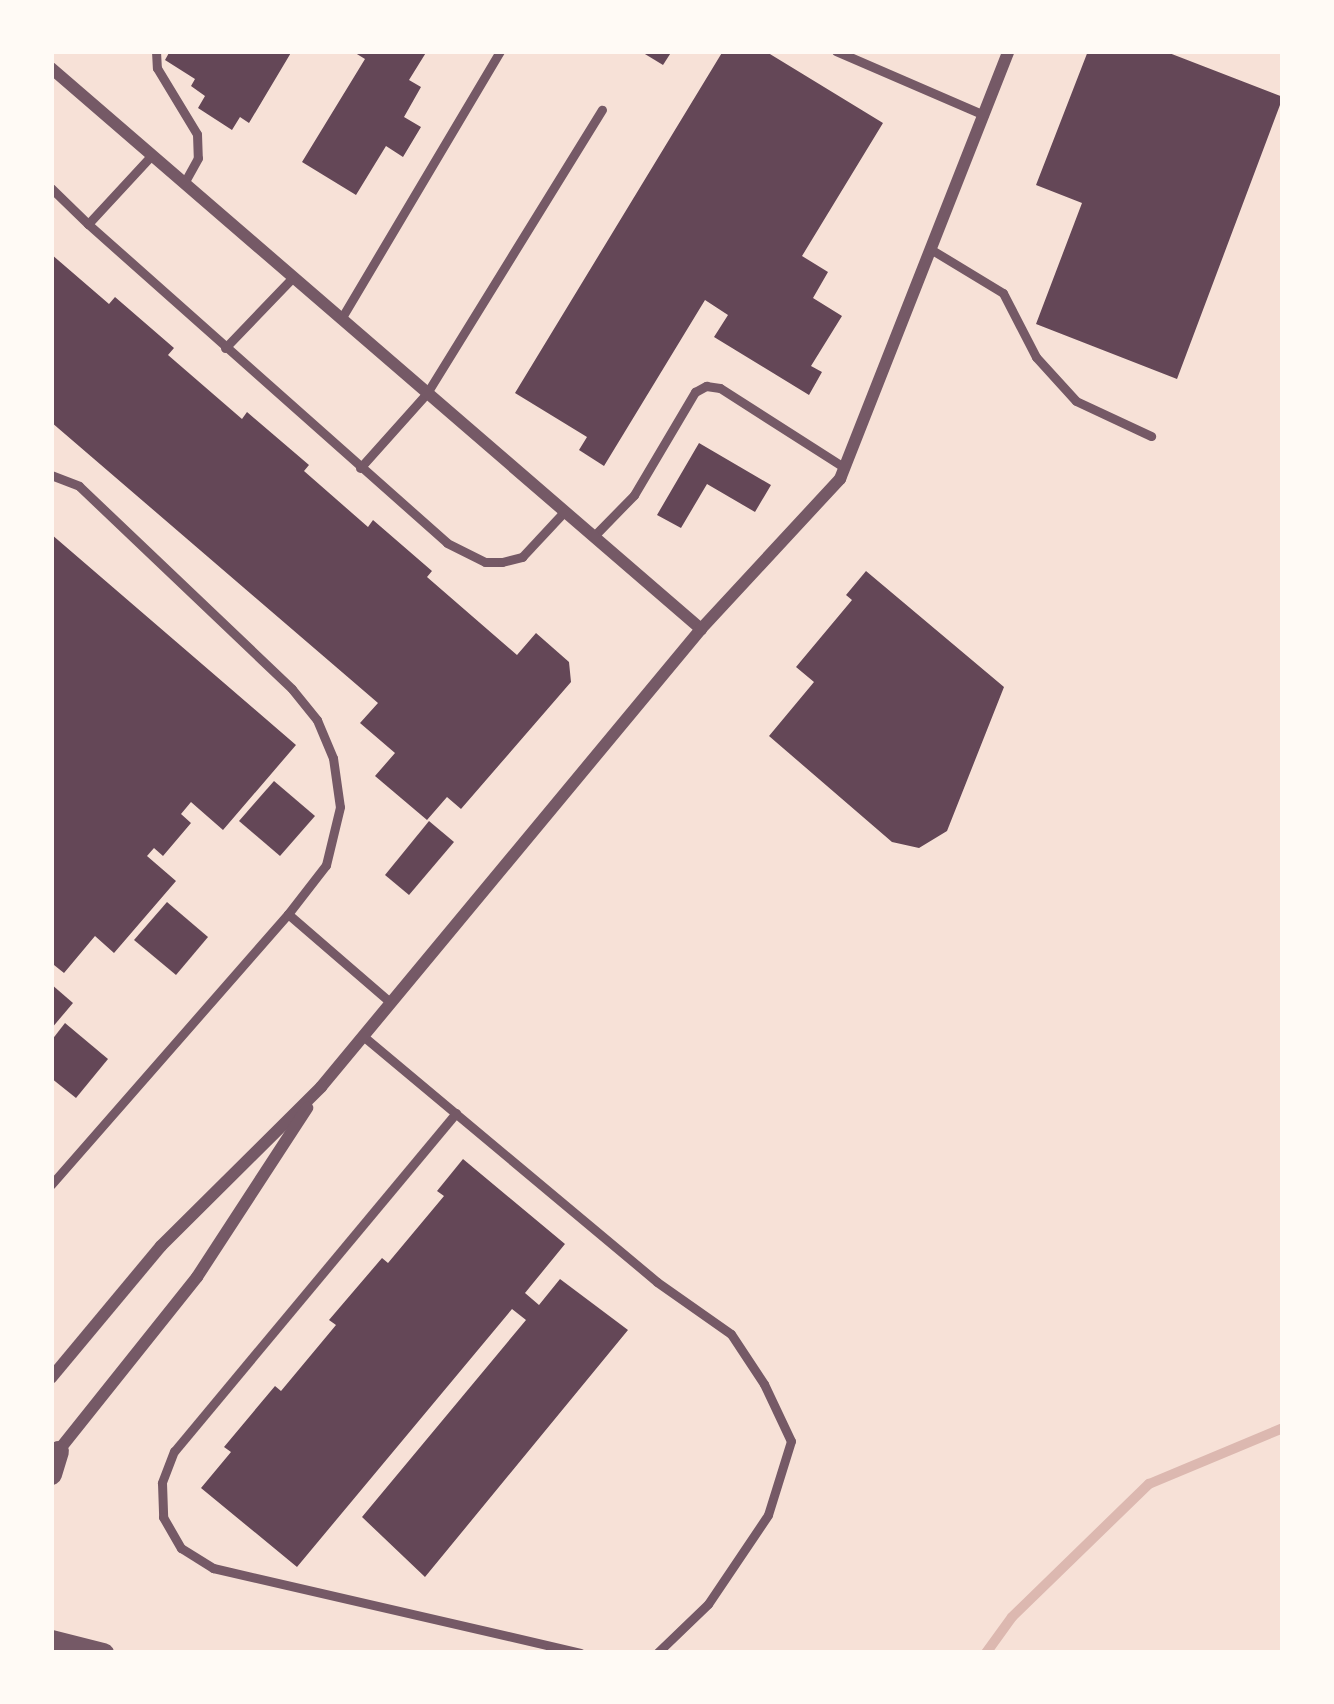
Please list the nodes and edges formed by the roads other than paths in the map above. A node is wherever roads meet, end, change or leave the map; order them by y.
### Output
1 (156, 51) edge
2 (500, 51) edge
3 (836, 51) edge
4 (1009, 51) edge
5 (51, 68) edge
6 (602, 110) dead end
7 (985, 116) junction
8 (152, 155) junction
9 (184, 182) junction
10 (51, 188) edge
11 (88, 224) junction
12 (932, 250) junction
13 (292, 277) junction
14 (341, 319) junction
15 (225, 348) junction
16 (427, 393) junction
17 (1151, 436) dead end
18 (360, 468) junction
19 (845, 468) junction
20 (51, 476) edge
21 (564, 512) junction
22 (593, 537) junction
23 (700, 629) junction
24 (288, 914) junction
25 (391, 1003) junction
26 (363, 1036) junction
27 (321, 1087) junction
28 (456, 1113) junction
29 (51, 1185) edge
30 (51, 1378) edge
31 (55, 1456) edge
32 (51, 1474) edge
33 (51, 1640) edge
34 (103, 1653) edge
35 (580, 1653) edge
36 (657, 1653) edge

1 - 9 lane
2 - 14 lane
3 - 7 lane
4 - 7 street
5 - 8 street
6 - 16 lane
7 - 12 street
8 - 9 street
8 - 11 lane
9 - 13 street
10 - 11 lane
11 - 15 lane
12 - 17 lane
12 - 19 street
13 - 14 street
13 - 15 lane
14 - 16 street
15 - 18 lane
16 - 18 lane
16 - 21 street
18 - 21 lane
19 - 22 lane
19 - 23 street
20 - 24 lane
21 - 22 street
22 - 23 street
23 - 25 street
24 - 25 lane
24 - 29 lane
25 - 26 street
26 - 27 street
26 - 28 lane
27 - 30 street
27 - 31 street
28 - 35 lane
28 - 36 lane
31 - 32 street
33 - 34 street

